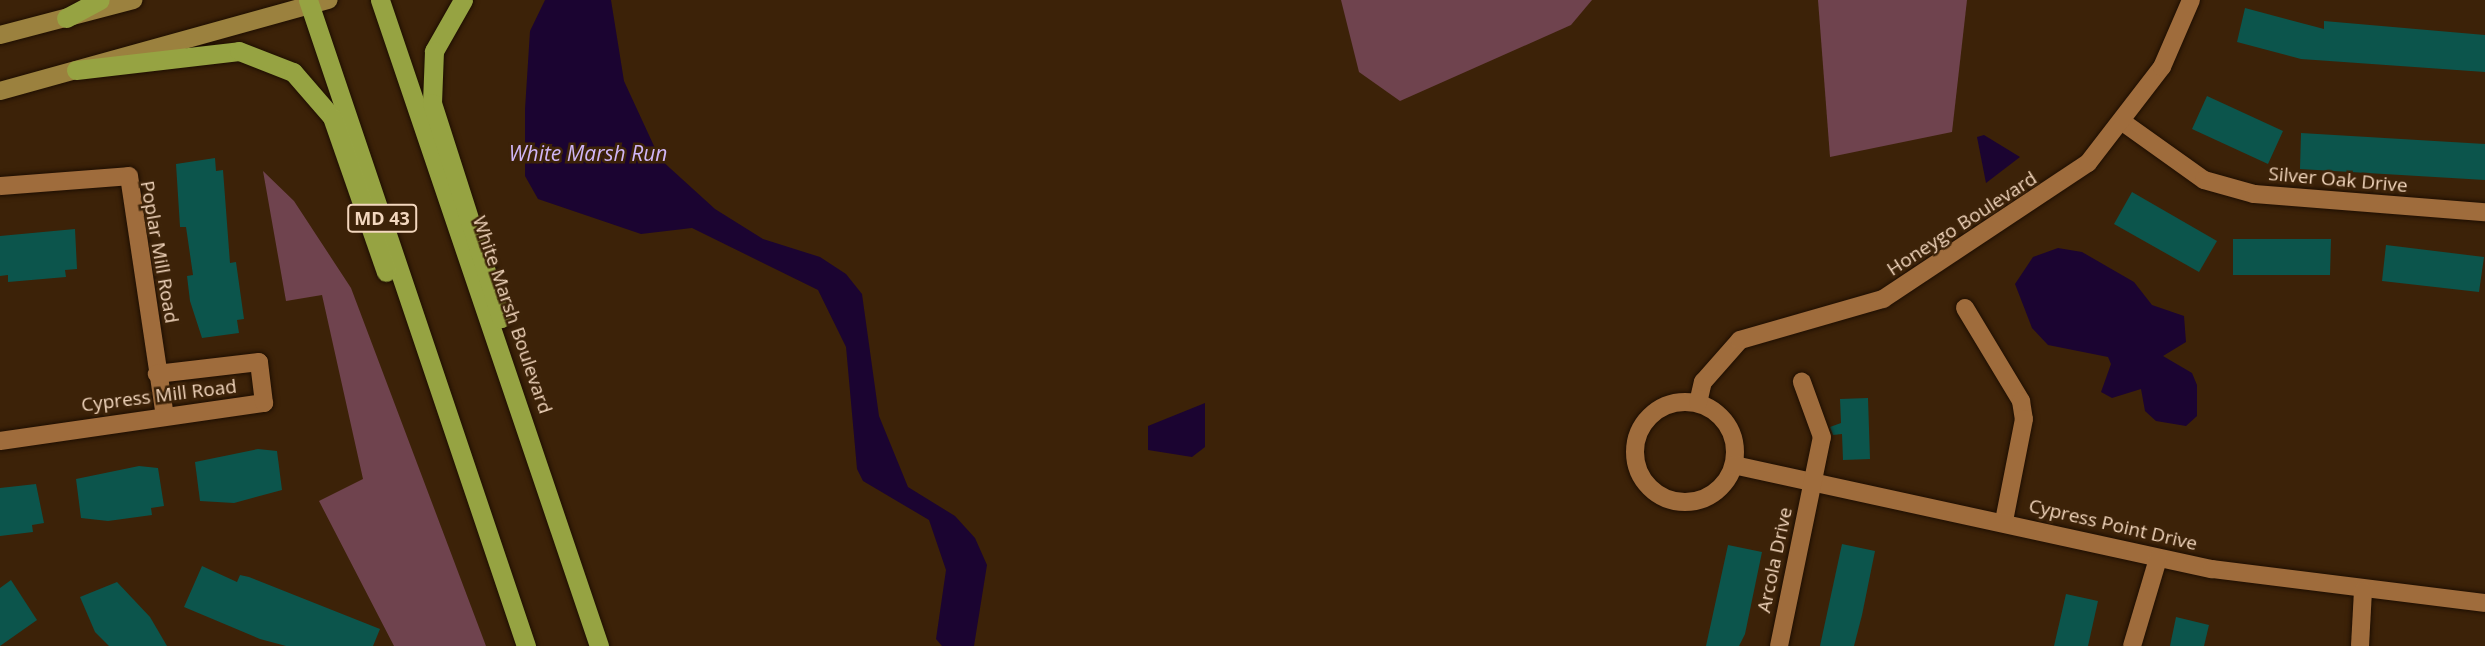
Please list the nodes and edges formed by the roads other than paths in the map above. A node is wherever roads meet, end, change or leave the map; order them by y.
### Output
1 (100, 0) edge
2 (133, 0) edge
3 (380, 0) edge
4 (463, 0) edge
5 (2191, 0) edge
6 (316, 2) edge
7 (66, 18) junction
8 (0, 35) edge
9 (76, 70) junction
10 (0, 91) edge
11 (2124, 123) junction
12 (0, 186) edge
13 (2485, 212) edge
14 (1965, 309) dead end
15 (157, 374) junction
16 (1802, 382) dead end
17 (1698, 403) junction
18 (165, 416) junction
19 (453, 431) junction
20 (0, 441) edge
21 (1734, 465) junction
22 (1813, 482) junction
23 (2004, 521) junction
24 (565, 544) junction
25 (2158, 559) junction
26 (2363, 590) junction
27 (2485, 603) edge
28 (526, 646) edge
29 (599, 646) edge
30 (1779, 646) edge
31 (2132, 646) edge
32 (2360, 646) edge

1 - 7 highway
2 - 7 main road
3 - 24 highway, White Marsh Boulevard
4 - 24 highway
5 - 11 street, Honeygo Boulevard
6 - 9 main road
6 - 19 highway, MD 43
7 - 8 main road
9 - 10 main road
9 - 19 highway
11 - 13 street, Silver Oak Drive
11 - 17 street, Honeygo Boulevard
12 - 15 street, Poplar Mill Road
14 - 23 street
15 - 18 street, Poplar Mill Road
15 - 18 street, Cypress Mill Road
16 - 22 street, Arcola Drive
17 - 21 street
17 - 21 street
18 - 20 street, Cypress Mill Road
19 - 28 highway, MD 43
21 - 22 street, Cypress Point Drive
22 - 23 street, Cypress Point Drive
22 - 30 street, Arcola Drive
23 - 25 street, Cypress Point Drive
24 - 29 highway, White Marsh Boulevard
25 - 26 street, Cypress Point Drive
25 - 31 street
26 - 27 street, Cypress Point Drive
26 - 32 street

